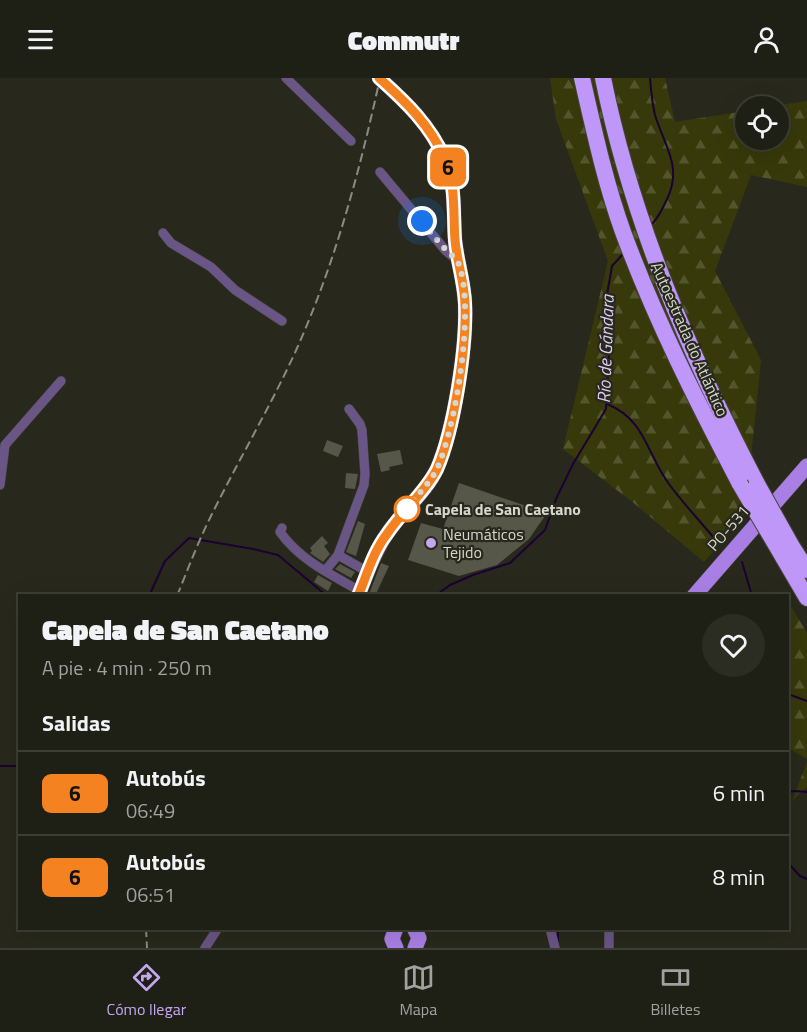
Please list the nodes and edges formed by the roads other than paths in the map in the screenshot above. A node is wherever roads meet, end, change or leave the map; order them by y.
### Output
1 (286, 78) edge
2 (379, 78) edge
3 (582, 78) edge
4 (603, 78) edge
5 (351, 141) dead end
6 (380, 172) dead end
7 (164, 233) dead end
8 (457, 260) junction
9 (282, 321) dead end
10 (61, 381) dead end
11 (349, 408) dead end
12 (807, 466) edge
13 (0, 485) edge
14 (282, 528) dead end
15 (745, 536) junction
16 (787, 551) junction
17 (338, 555) junction
18 (807, 570) edge
19 (325, 571) junction
20 (368, 572) junction
21 (359, 593) edge
22 (688, 594) edge
23 (696, 594) edge
24 (702, 594) edge
25 (807, 597) edge
26 (217, 930) edge
27 (550, 930) edge
28 (609, 930) edge
29 (205, 948) edge
30 (555, 948) edge
31 (609, 948) edge

1 - 5 street
2 - 8 main road
3 - 16 highway, Autoestrada do Atlántico, bridge
4 - 16 highway, Autoestrada do Atlántico, bridge
6 - 8 street
7 - 9 street
8 - 20 main road
10 - 13 street
11 - 17 street
12 - 15 main road, PO-531
14 - 19 street
15 - 22 street, PO-531
15 - 23 main road, PO-531
15 - 24 street, PO-531
16 - 18 highway, Autoestrada do Atlántico
16 - 25 highway, Autoestrada do Atlántico
17 - 19 street
17 - 20 street
19 - 21 street
20 - 21 main road
26 - 29 street
27 - 30 street
28 - 31 street

